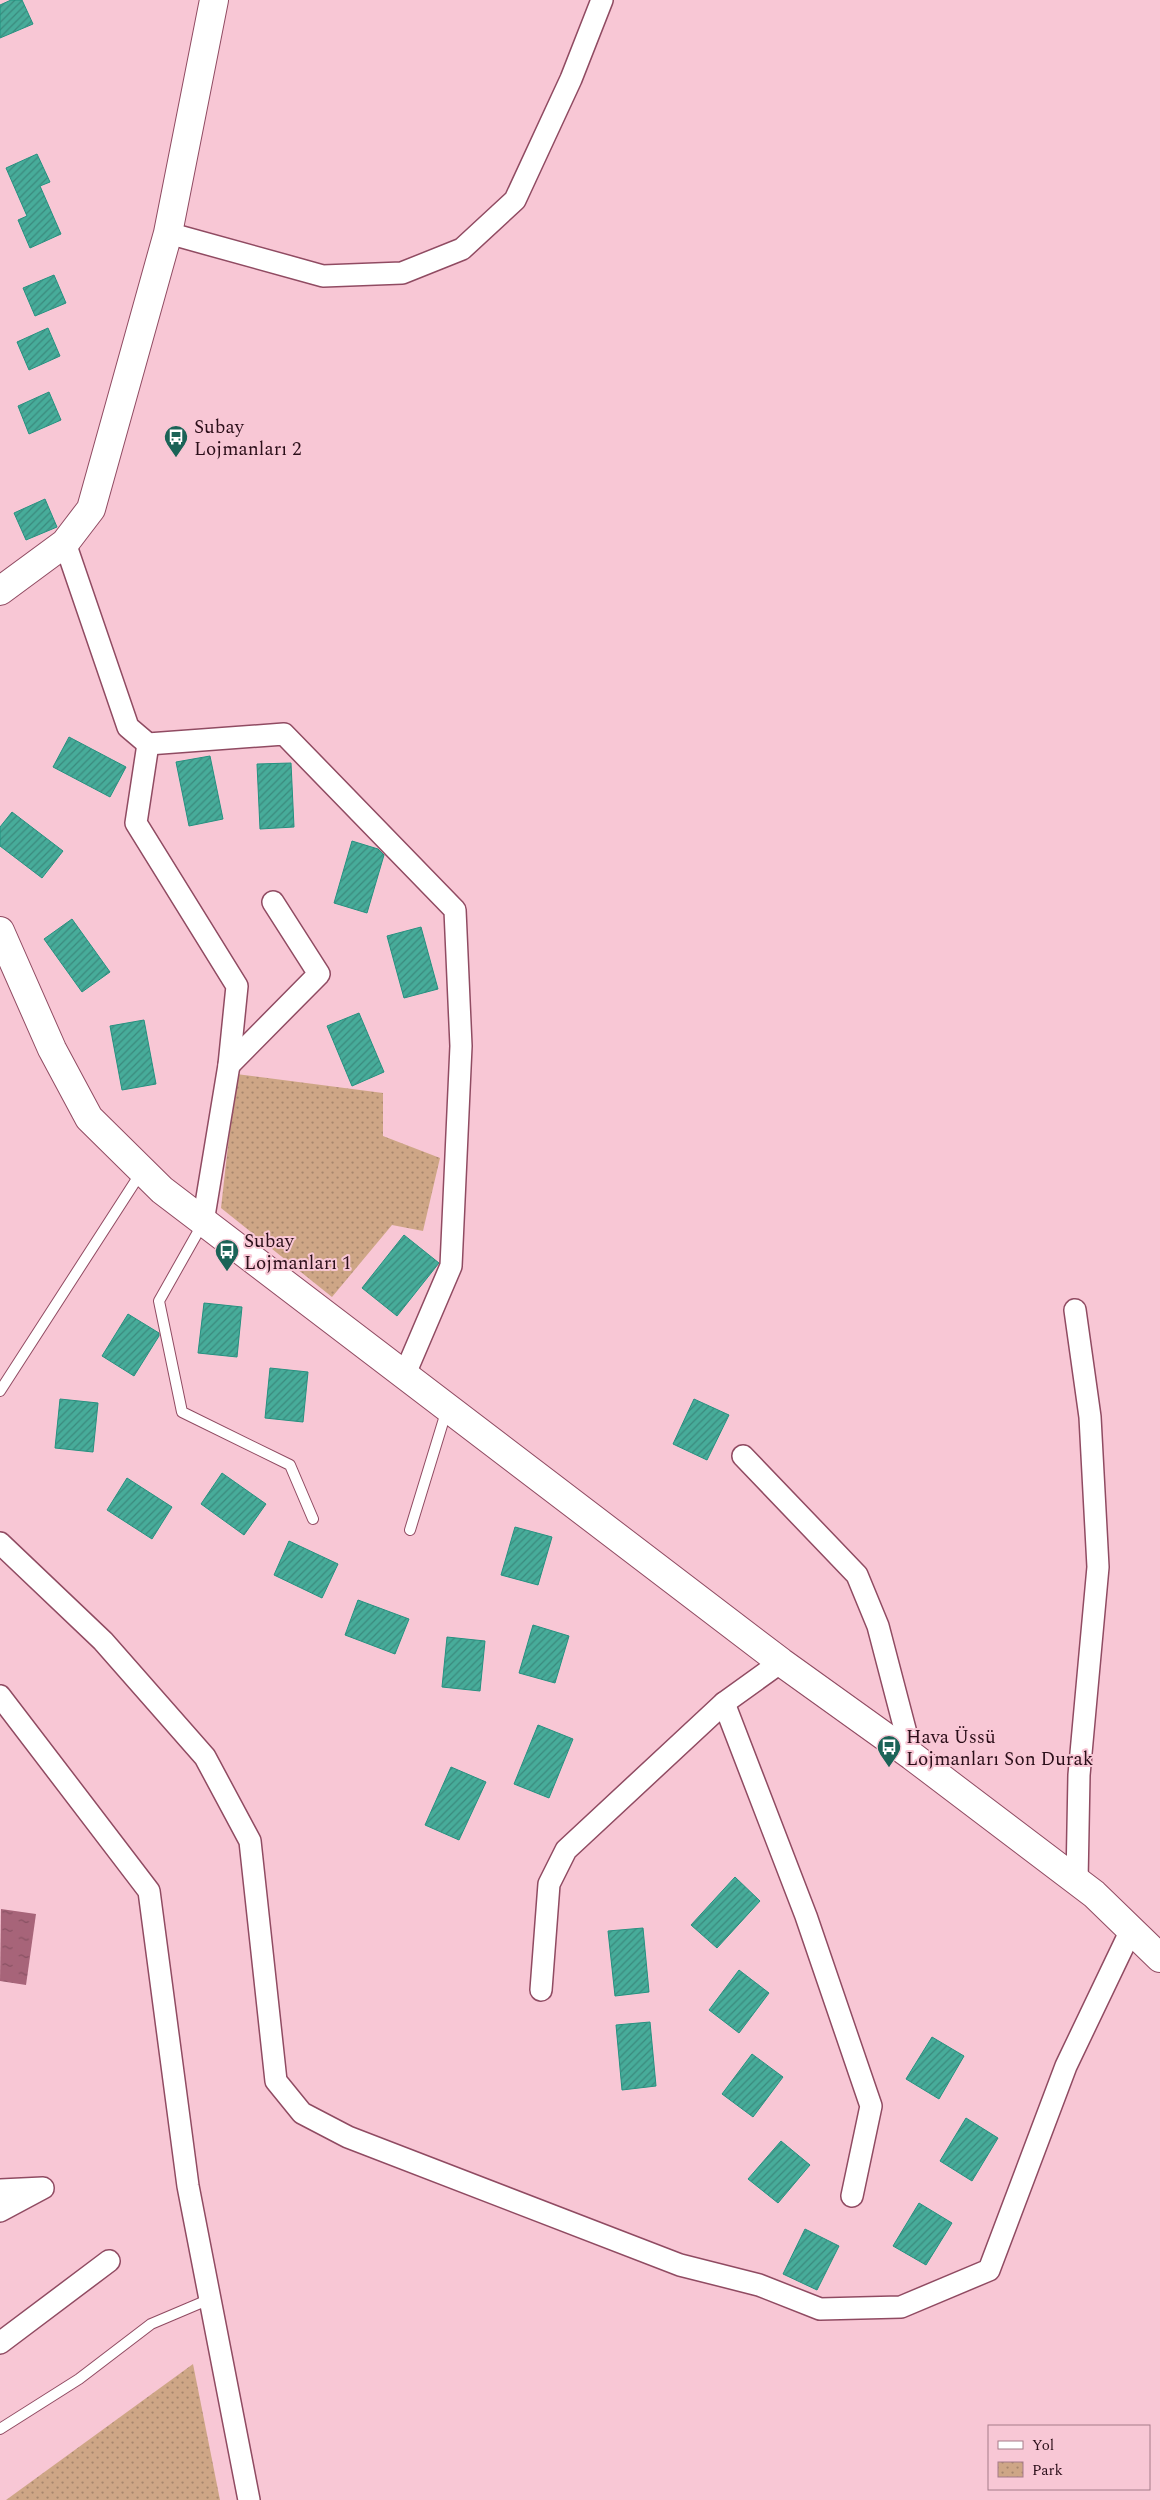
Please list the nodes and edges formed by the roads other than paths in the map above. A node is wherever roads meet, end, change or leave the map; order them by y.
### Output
1 (214, 0) edge
2 (602, 0) edge
3 (168, 233) junction
4 (65, 543) junction
5 (0, 591) edge
6 (148, 744) junction
7 (273, 902) dead end
8 (0, 931) edge
9 (229, 1065) junction
10 (142, 1171) junction
11 (203, 1222) junction
12 (1075, 1310) dead end
13 (404, 1376) junction
14 (0, 1391) edge
15 (447, 1408) junction
16 (743, 1456) dead end
17 (313, 1519) dead end
18 (410, 1530) dead end
19 (0, 1543) edge
20 (781, 1662) junction
21 (0, 1696) edge
22 (724, 1703) junction
23 (912, 1756) junction
24 (1077, 1881) junction
25 (1131, 1930) junction
26 (1160, 1958) edge
27 (541, 1990) dead end
28 (0, 2190) edge
29 (852, 2196) dead end
30 (0, 2212) edge
31 (109, 2261) dead end
32 (210, 2299) junction
33 (0, 2343) edge
34 (0, 2429) edge
35 (249, 2500) edge

1 - 3 street
2 - 3 street
3 - 4 street
4 - 5 street
4 - 6 street
6 - 9 street
6 - 13 street
7 - 9 street
8 - 10 street
9 - 11 street
10 - 11 street
10 - 14 lane
11 - 13 street
11 - 17 lane
12 - 24 street
13 - 15 street
15 - 18 lane
15 - 20 street
16 - 23 street
19 - 25 street
20 - 22 street
20 - 23 street
21 - 32 street
22 - 27 street
22 - 29 street
23 - 24 street
24 - 25 street
25 - 26 street
28 - 30 street
31 - 33 street
32 - 34 lane
32 - 35 street

